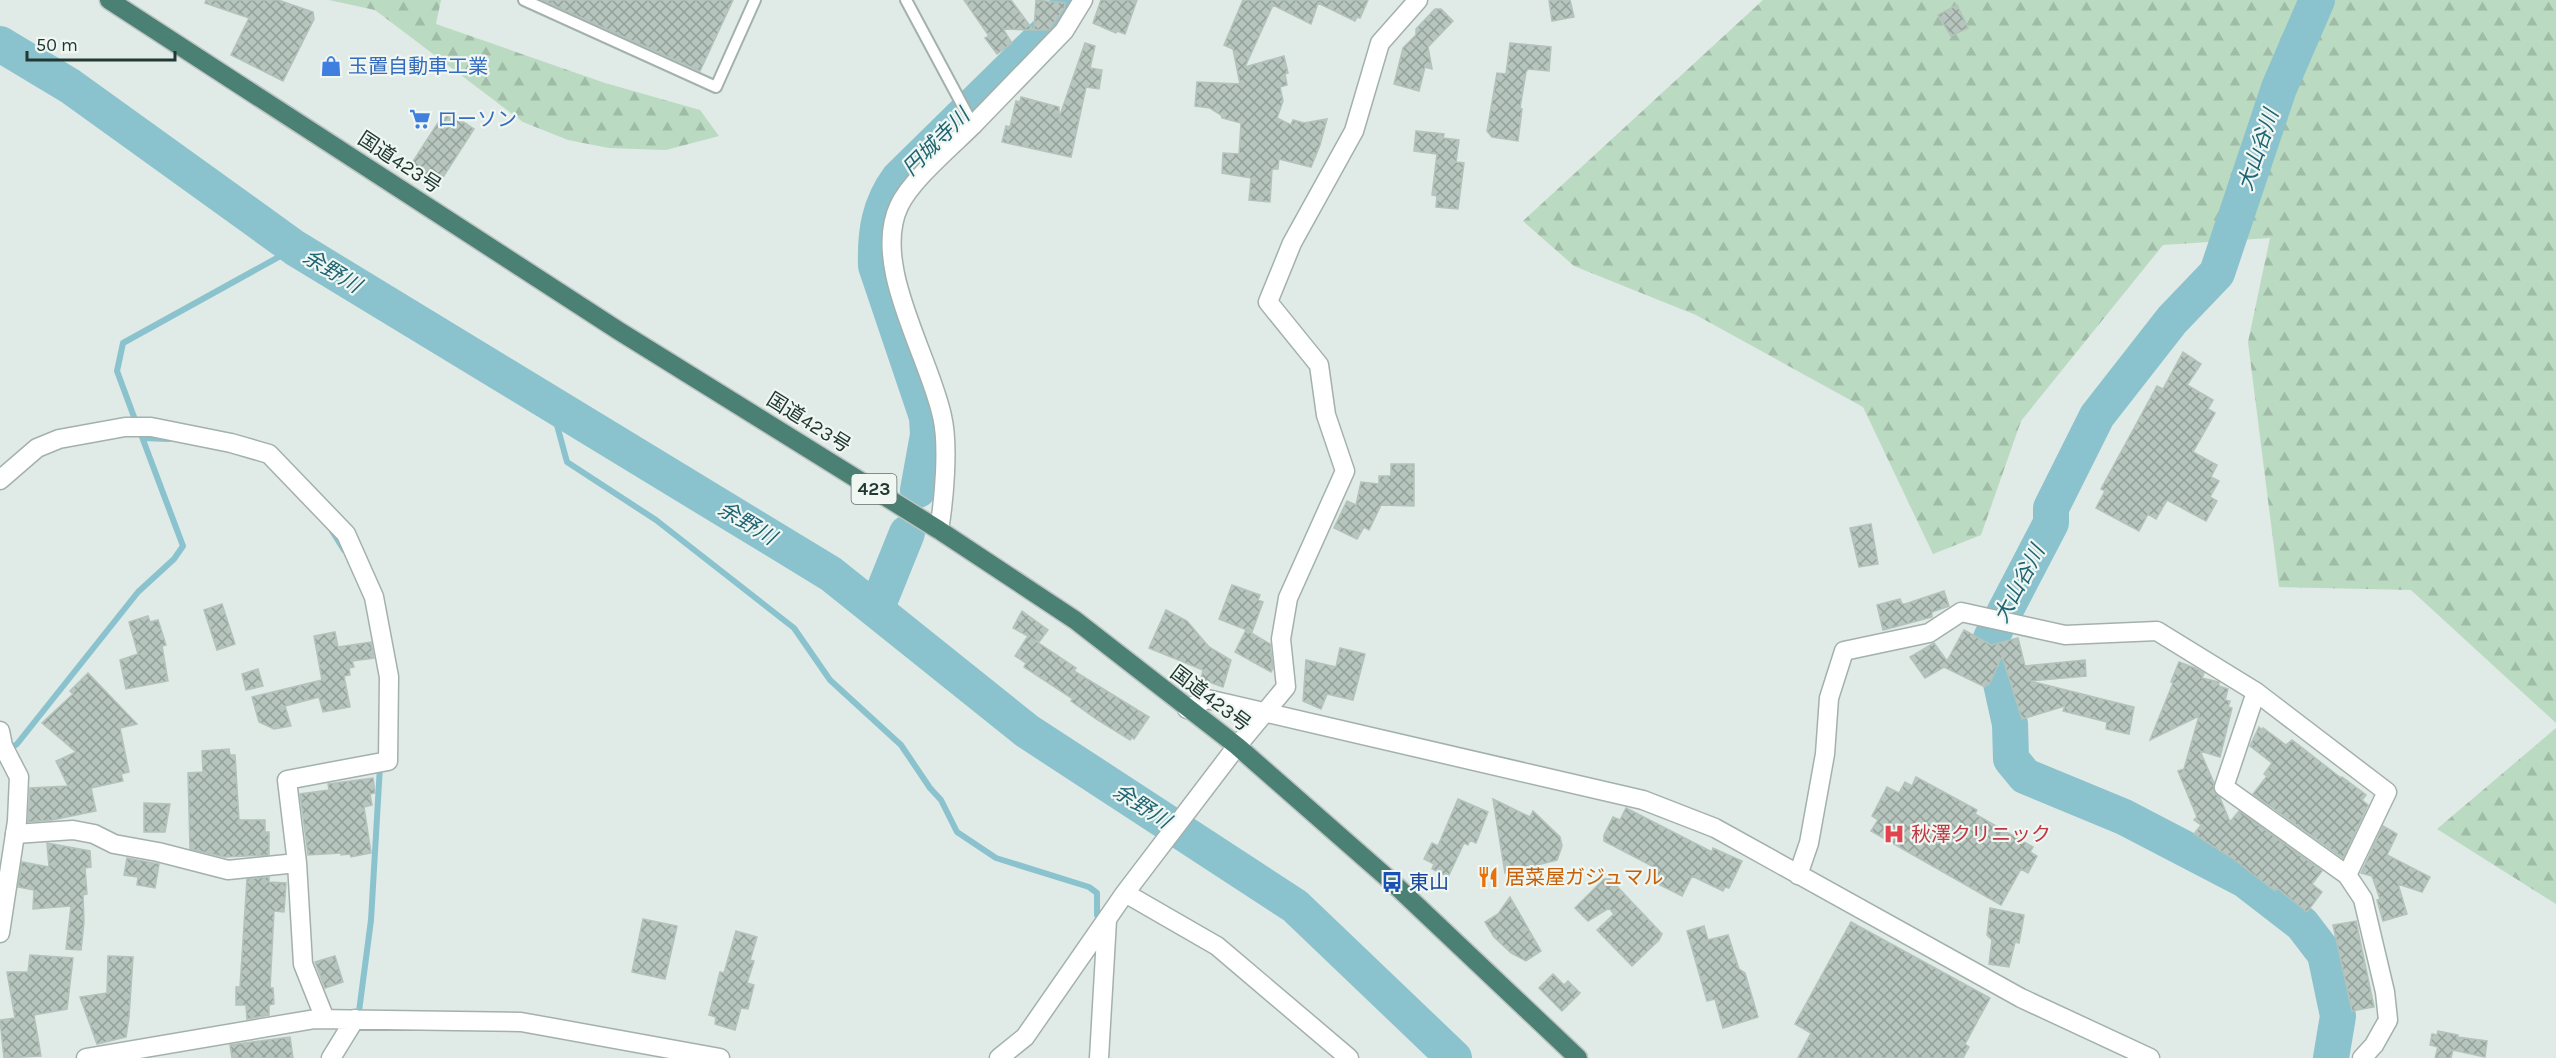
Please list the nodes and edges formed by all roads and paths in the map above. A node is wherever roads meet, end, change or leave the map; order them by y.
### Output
1 (109, 0) edge
2 (524, 0) edge
3 (755, 0) edge
4 (906, 0) edge
5 (1083, 0) edge
6 (1418, 0) edge
7 (973, 125) junction
8 (0, 480) edge
9 (939, 530) junction
10 (2256, 692) junction
11 (1187, 709) junction
12 (1265, 711) junction
13 (0, 731) edge
14 (1237, 746) junction
15 (15, 834) junction
16 (297, 863) junction
17 (1798, 874) junction
18 (2347, 875) junction
19 (1129, 888) junction
20 (1107, 920) junction
21 (0, 933) edge
22 (325, 1019) junction
23 (355, 1019) junction
24 (86, 1058) edge
25 (331, 1058) edge
26 (720, 1058) edge
27 (999, 1058) edge
28 (1099, 1058) edge
29 (1349, 1058) edge
30 (1578, 1058) edge
31 (2150, 1058) edge
32 (2362, 1058) edge

1 - 9 highway, 国道423号 / 423
2 - 3 lane
4 - 7 lane
5 - 7 street
6 - 12 street
7 - 9 street
8 - 16 street
9 - 11 highway, 国道423号 / 423
10 - 17 street
10 - 18 street
10 - 18 street
11 - 12 street
11 - 14 highway, 国道423号 / 423
12 - 14 street
12 - 17 street
13 - 15 street
14 - 19 street
14 - 30 highway, 国道423号 / 423
15 - 16 street
15 - 21 street
16 - 22 street
17 - 31 street
18 - 32 street
19 - 20 street
19 - 29 street
20 - 27 street
20 - 28 street
22 - 23 street
22 - 24 street
23 - 25 street
23 - 26 street

